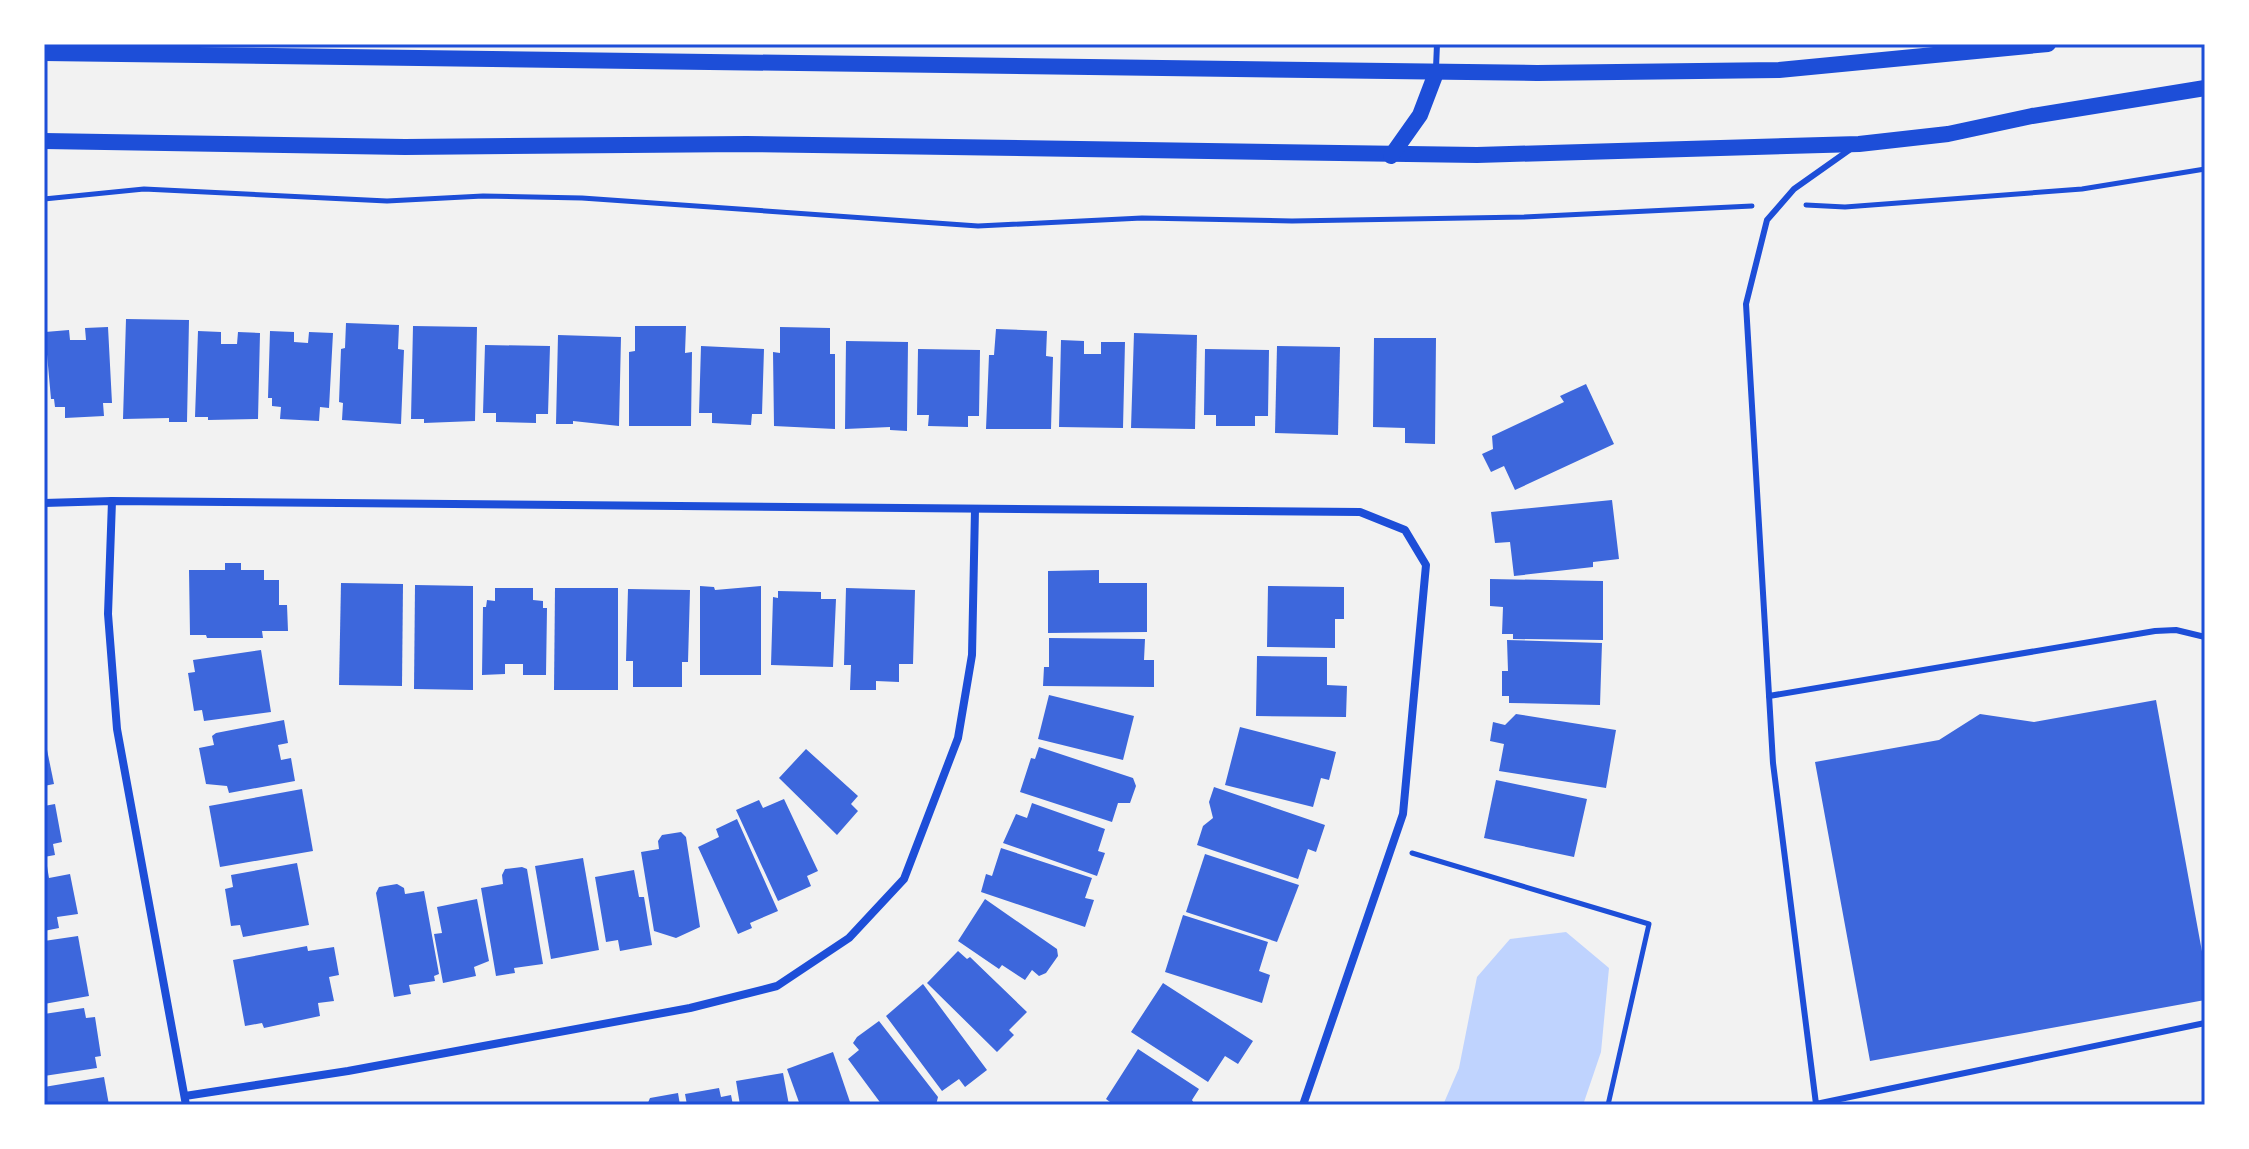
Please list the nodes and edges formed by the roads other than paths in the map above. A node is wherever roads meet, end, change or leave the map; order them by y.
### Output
1 (1437, 44) edge
2 (2048, 44) edge
3 (540, 51) edge
4 (44, 53) edge
5 (1436, 73) junction
6 (2205, 88) edge
7 (44, 141) edge
8 (1859, 144) junction
9 (1391, 156) junction
10 (112, 501) junction
11 (44, 503) edge
12 (975, 509) junction
13 (2205, 637) edge
14 (1769, 696) junction
15 (2205, 1023) edge
16 (186, 1100) edge
17 (1303, 1105) edge

1 - 5 lane
2 - 5 main road
3 - 4 main road
3 - 5 main road
5 - 9 main road
6 - 8 main road
7 - 9 main road
8 - 9 main road
8 - 14 lane
10 - 11 street
10 - 12 street
10 - 16 street
12 - 16 street
12 - 17 street
13 - 14 lane
14 - 15 lane

